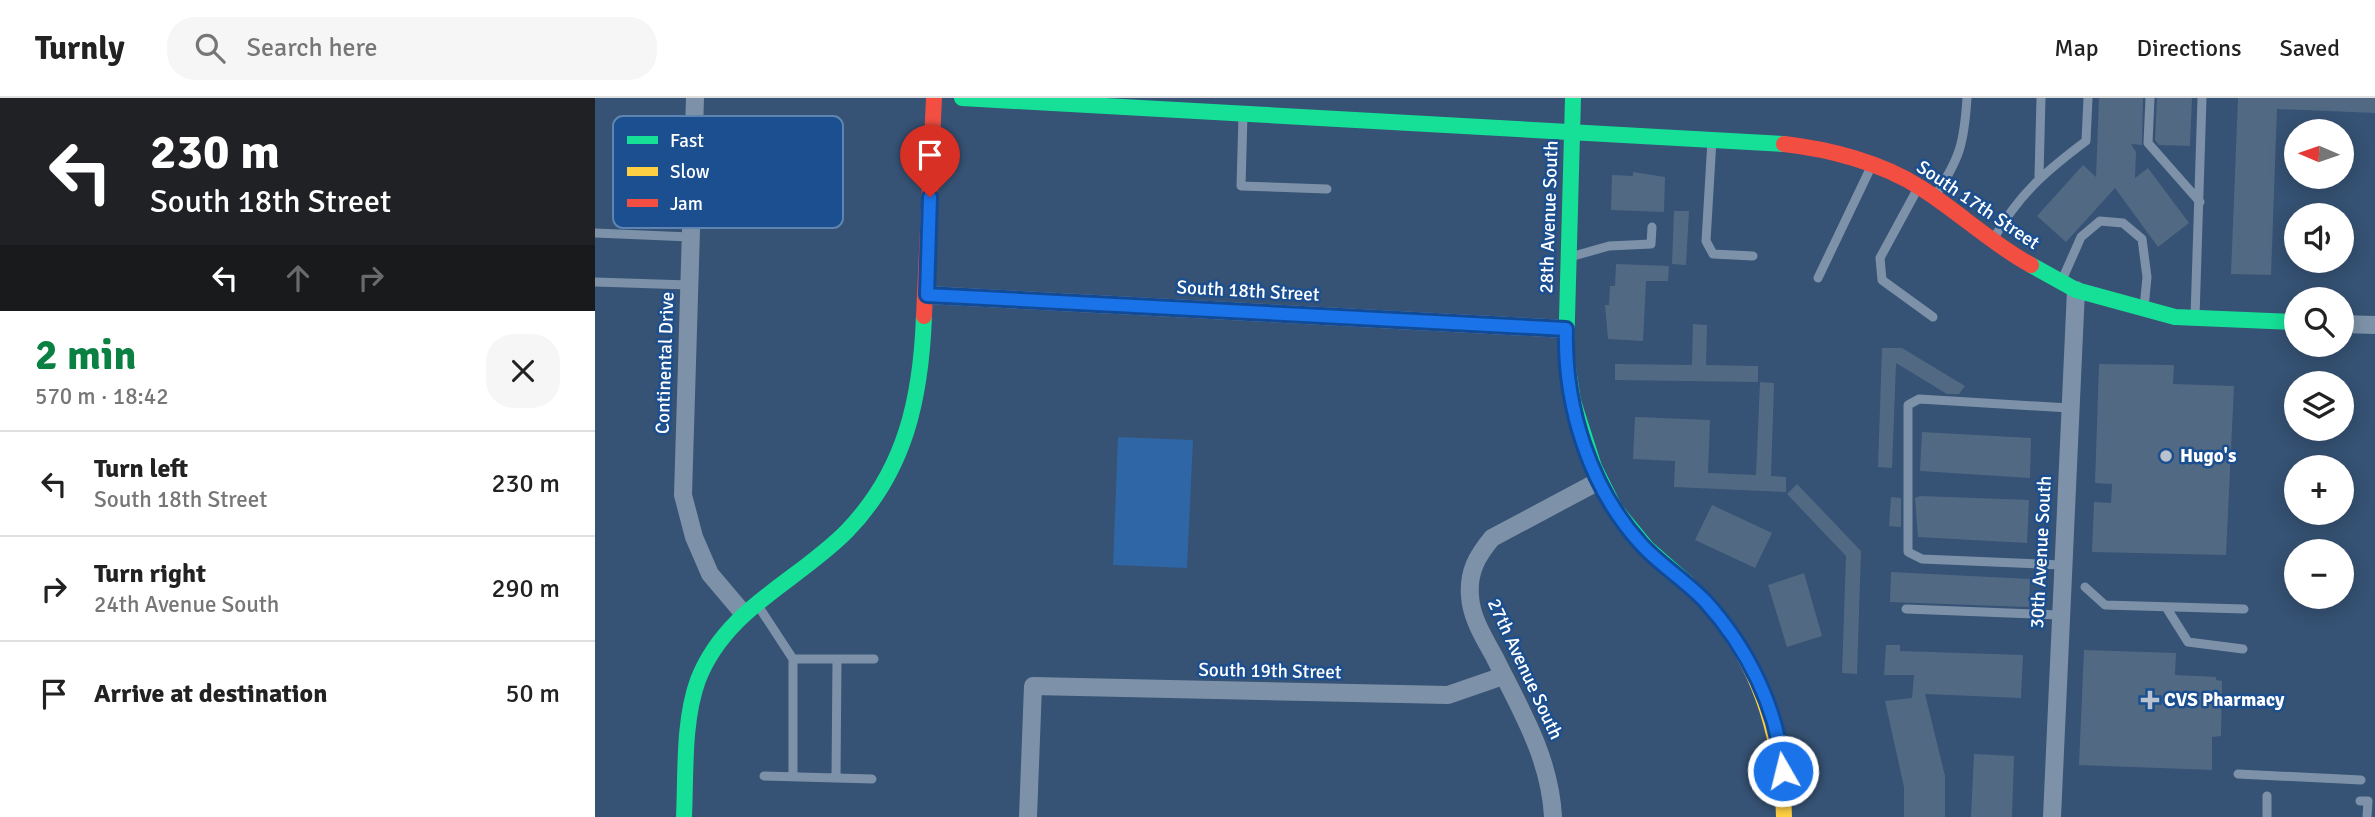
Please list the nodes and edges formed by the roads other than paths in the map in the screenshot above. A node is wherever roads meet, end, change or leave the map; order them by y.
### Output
1 (695, 98) edge
2 (934, 98) edge
3 (963, 98) edge
4 (1573, 98) edge
5 (1967, 98) edge
6 (2041, 98) edge
7 (2088, 98) edge
8 (2150, 98) edge
9 (2202, 98) edge
10 (1074, 101) edge
11 (1247, 106) edge
12 (694, 116) edge
13 (1572, 131) junction
14 (1712, 138) junction
15 (1871, 166) junction
16 (2039, 176) junction
17 (1919, 186) junction
18 (1327, 189) dead end
19 (1935, 196) junction
20 (2200, 202) junction
21 (1652, 227) dead end
22 (690, 228) edge
23 (595, 233) edge
24 (690, 237) junction
25 (1993, 240) junction
26 (1753, 256) dead end
27 (1569, 257) junction
28 (1818, 278) dead end
29 (595, 282) edge
30 (688, 285) junction
31 (2068, 286) junction
32 (927, 295) junction
33 (2144, 310) junction
34 (1933, 317) dead end
35 (2195, 318) junction
36 (2284, 322) edge
37 (2354, 324) edge
38 (2375, 325) edge
39 (1566, 329) junction
40 (2069, 408) junction
41 (1599, 481) junction
42 (2061, 565) junction
43 (2085, 587) dead end
44 (2166, 607) junction
45 (750, 608) junction
46 (1906, 609) dead end
47 (2244, 609) dead end
48 (2059, 615) junction
49 (2243, 649) dead end
50 (793, 659) junction
51 (837, 659) junction
52 (874, 659) dead end
53 (1503, 676) junction
54 (2238, 774) dead end
55 (764, 776) dead end
56 (793, 777) junction
57 (836, 778) junction
58 (872, 779) dead end
59 (2361, 780) dead end
60 (2267, 796) dead end
61 (2360, 801) dead end
62 (684, 817) edge
63 (1028, 817) edge
64 (1553, 817) edge
65 (1784, 817) edge
66 (2052, 817) edge
67 (2266, 817) edge
68 (2367, 817) edge

1 - 12 street, Continental Drive
2 - 32 street
3 - 10 street, South 17th Street
4 - 13 street, 28th Avenue South
5 - 19 lane
6 - 16 lane
7 - 16 lane
8 - 20 lane
9 - 20 lane
10 - 11 street, South 17th Street
11 - 13 street, South 17th Street
11 - 18 lane
13 - 14 street, South 17th Street
13 - 27 street, 28th Avenue South
14 - 15 street, South 17th Street
14 - 26 lane
15 - 17 street, South 17th Street
15 - 28 lane
16 - 25 lane
17 - 19 street, South 17th Street
17 - 34 lane
19 - 25 street, South 17th Street
20 - 35 lane
21 - 27 lane
22 - 24 street, Continental Drive
23 - 24 lane
24 - 30 street, Continental Drive
25 - 31 street, South 17th Street
27 - 39 street, 28th Avenue South
29 - 30 lane
30 - 45 street, Continental Drive
31 - 33 street, South 17th Street
31 - 33 lane
31 - 40 street, 30th Avenue South
32 - 39 street, South 18th Street
32 - 45 street
33 - 35 street, South 17th Street
35 - 36 street, South 17th Street
37 - 38 street
39 - 41 street, 28th Avenue South
40 - 42 street, 30th Avenue South
40 - 42 lane
41 - 53 street, 27th Avenue South
41 - 65 street, 28th Avenue South
42 - 48 street, 30th Avenue South
43 - 44 lane
44 - 47 lane
44 - 49 lane
45 - 50 lane
45 - 62 street
46 - 48 lane
48 - 66 street, 30th Avenue South
50 - 51 lane
50 - 56 lane
51 - 52 lane
51 - 57 lane
53 - 63 street, South 19th Street
53 - 64 street, 27th Avenue South
54 - 59 lane
55 - 56 lane
56 - 57 lane
57 - 58 lane
60 - 67 lane
61 - 68 lane

